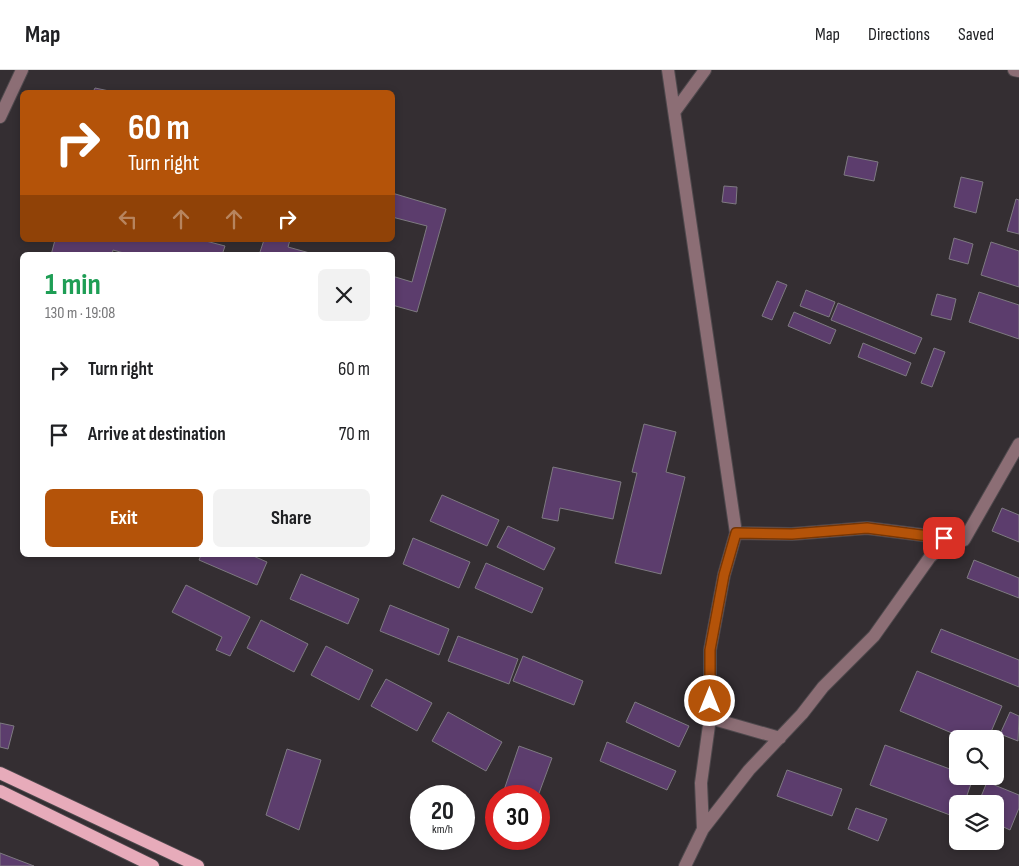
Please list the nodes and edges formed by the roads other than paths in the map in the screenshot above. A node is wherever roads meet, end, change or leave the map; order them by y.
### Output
1 (22, 70) edge
2 (668, 70) edge
3 (706, 70) edge
4 (1014, 70) edge
5 (1019, 71) edge
6 (675, 111) junction
7 (0, 117) edge
8 (1019, 444) edge
9 (736, 533) junction
10 (964, 540) junction
11 (710, 718) junction
12 (780, 738) junction
13 (0, 773) edge
14 (0, 791) edge
15 (702, 829) junction
16 (152, 866) edge
17 (198, 866) edge
18 (684, 866) edge

1 - 7 street
2 - 6 street
3 - 6 street
4 - 5 street
6 - 9 street
8 - 10 street
9 - 10 street
9 - 11 street
10 - 12 street
11 - 12 street
11 - 15 street
12 - 15 street
13 - 17 main road
14 - 16 main road
15 - 18 street

